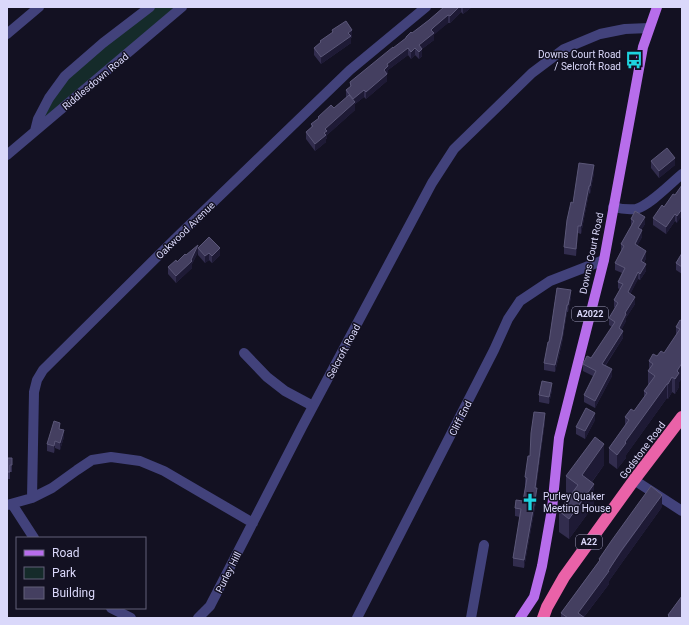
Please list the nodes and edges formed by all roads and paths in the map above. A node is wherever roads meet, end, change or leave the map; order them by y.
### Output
1 (39, 7) edge
2 (150, 7) edge
3 (182, 7) edge
4 (426, 7) edge
5 (656, 7) edge
6 (648, 28) junction
7 (7, 34) edge
8 (35, 131) junction
9 (7, 155) edge
10 (682, 174) edge
11 (613, 207) junction
12 (604, 260) junction
13 (244, 353) dead end
14 (313, 406) junction
15 (682, 416) edge
16 (634, 480) junction
17 (32, 498) junction
18 (9, 504) edge
19 (682, 511) edge
20 (253, 523) junction
21 (33, 537) edge
22 (484, 545) dead end
23 (114, 609) edge
24 (131, 618) edge
25 (198, 618) edge
26 (357, 618) edge
27 (471, 618) edge
28 (520, 618) edge
29 (543, 618) edge

1 - 7 street
2 - 8 street
3 - 8 street, Riddlesdown Road
4 - 17 street, Oakwood Avenue
5 - 6 main road, Downs Court Road / A2022
6 - 11 main road, Downs Court Road / A2022
6 - 14 street, Selcroft Road
8 - 9 street, Riddlesdown Road
10 - 11 street
11 - 12 main road, Downs Court Road / A2022
12 - 26 street, Cliff End
12 - 28 main road, Downs Court Road / A2022
13 - 14 street
14 - 20 street, Selcroft Road
15 - 16 highway, Godstone Road / A22
16 - 19 street
16 - 29 highway, Godstone Road / A22
17 - 18 street
17 - 20 street
18 - 21 street
20 - 25 street, Purley Hill
22 - 27 street
23 - 24 street

